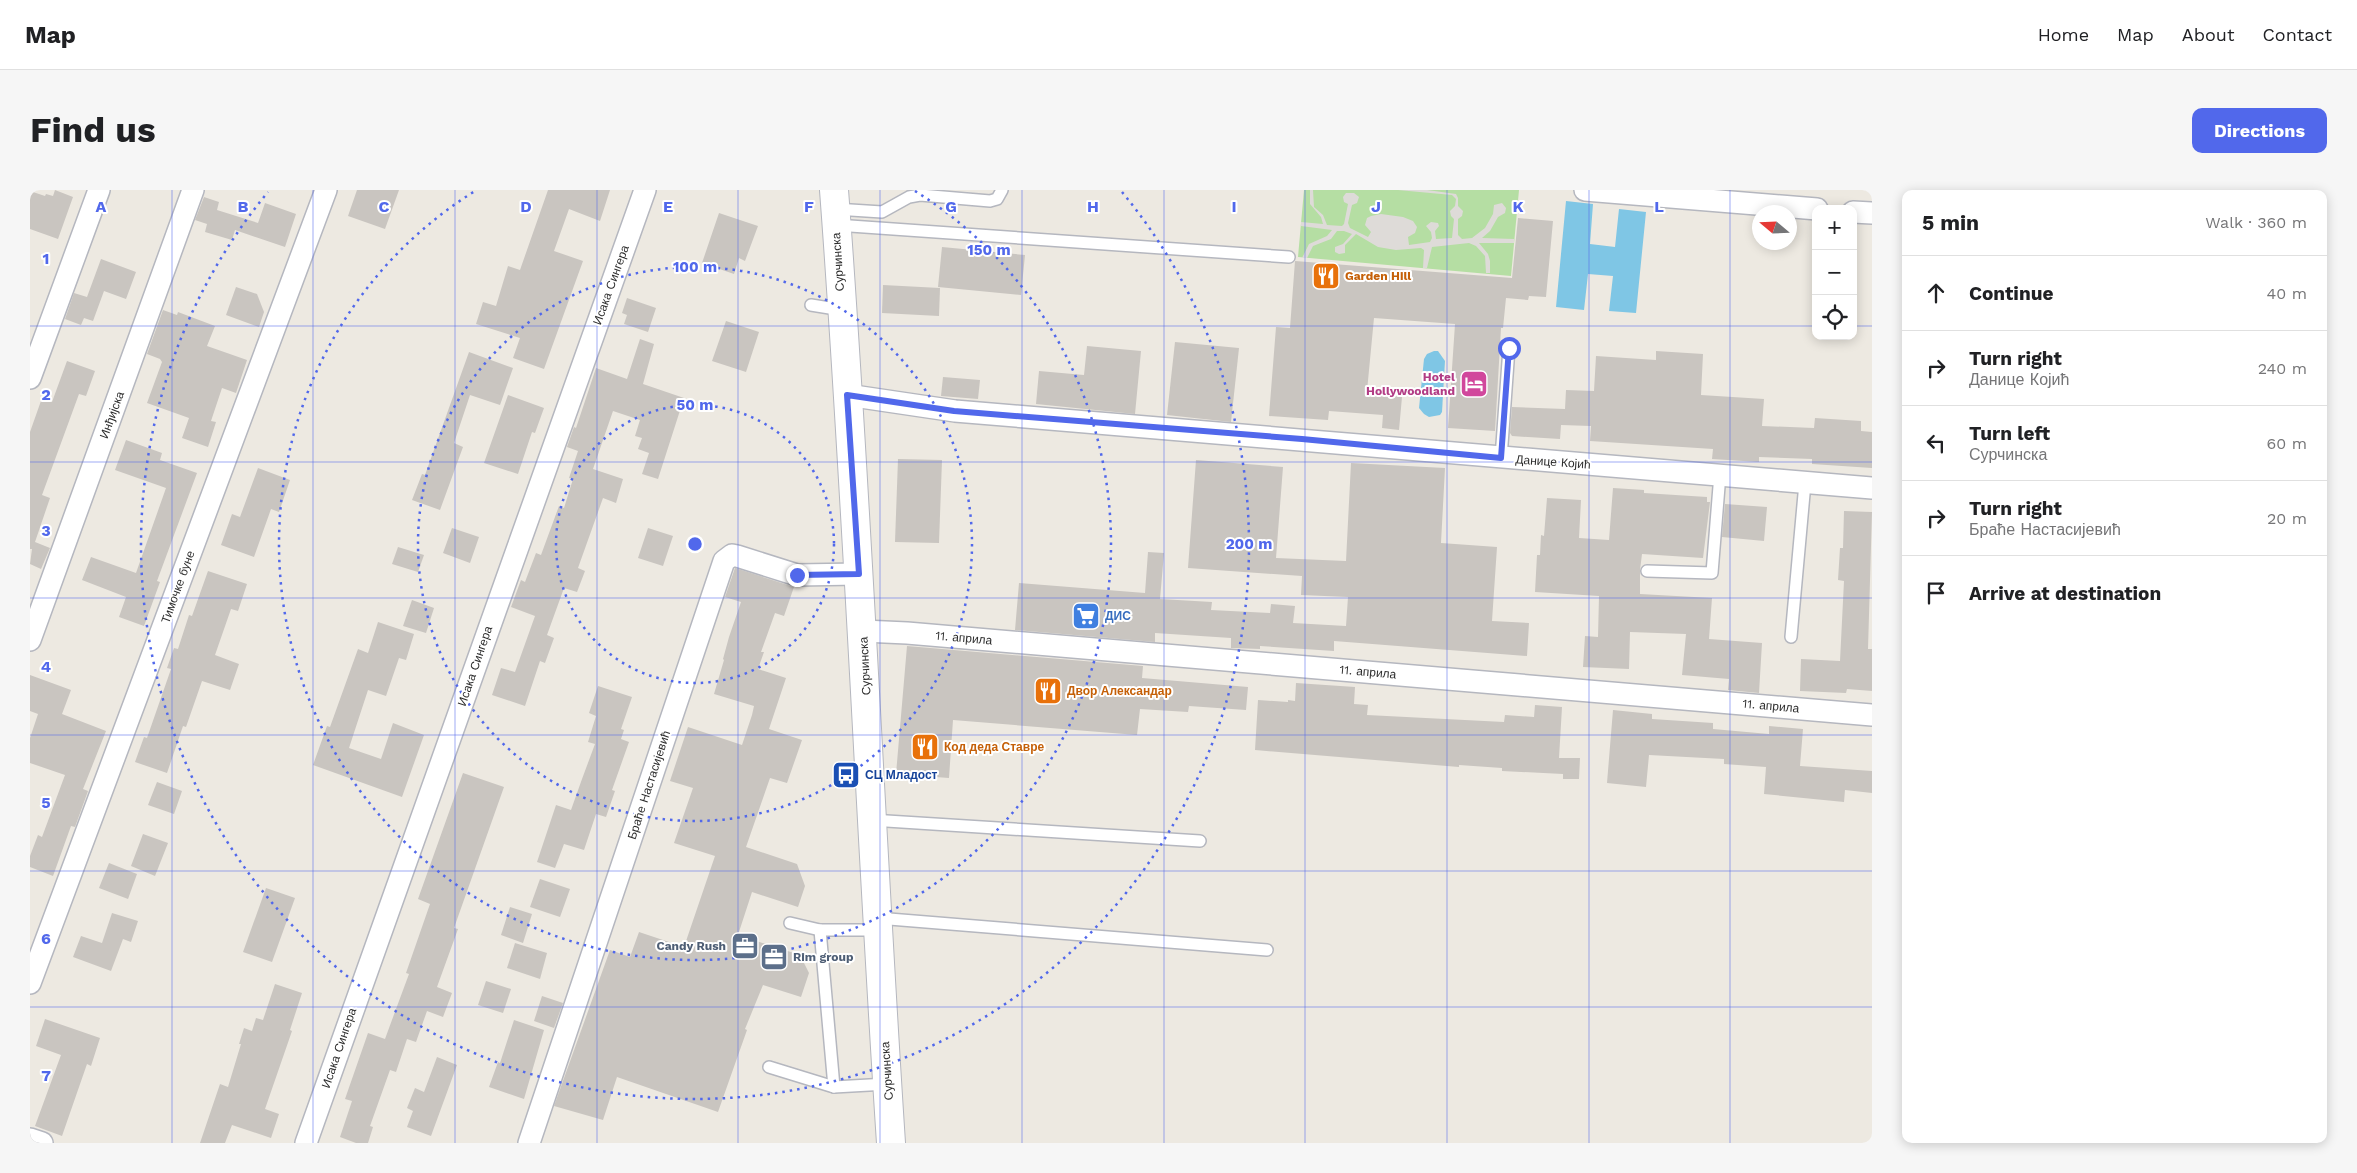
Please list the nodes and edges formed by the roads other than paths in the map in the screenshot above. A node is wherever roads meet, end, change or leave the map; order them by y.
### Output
1 (99, 190) edge
2 (193, 190) edge
3 (326, 190) edge
4 (645, 190) edge
5 (1002, 190) edge
6 (1585, 190) edge
7 (835, 208) edge
8 (1812, 209) edge
9 (1857, 212) edge
10 (1872, 213) edge
11 (1288, 257) dead end
12 (811, 304) dead end
13 (842, 310) junction
14 (1509, 348) dead end
15 (30, 378) edge
16 (847, 395) junction
17 (1501, 458) junction
18 (1720, 474) junction
19 (1804, 483) junction
20 (1872, 488) edge
21 (1647, 571) dead end
22 (859, 574) junction
23 (863, 631) junction
24 (1791, 637) dead end
25 (30, 640) edge
26 (1872, 715) edge
27 (871, 820) junction
28 (1200, 841) dead end
29 (790, 923) dead end
30 (878, 924) junction
31 (820, 930) junction
32 (1267, 950) dead end
33 (30, 983) edge
34 (769, 1067) dead end
35 (887, 1084) junction
36 (834, 1087) junction
37 (30, 1139) edge
38 (42, 1143) edge
39 (306, 1143) edge
40 (530, 1143) edge
41 (891, 1143) edge

1 - 15 street
2 - 25 street, Инђијска
3 - 33 street, Тимочке буне
4 - 39 street, Исака Сингера
5 - 7 lane
6 - 8 street
7 - 11 lane
7 - 13 main road, Сурчинска
9 - 10 street
12 - 13 lane
13 - 16 main road, Сурчинска
14 - 17 lane
16 - 17 street, Данице Којић
16 - 22 main road, Сурчинска
17 - 18 street, Данице Којић
18 - 19 street, Данице Којић
18 - 21 lane
19 - 20 street, Данице Којић
19 - 24 lane
22 - 23 main road, Сурчинска
22 - 40 street, Браће Настасијевић
23 - 26 street, 11. априла
23 - 27 main road, Сурчинска
27 - 28 lane
27 - 30 main road, Сурчинска
29 - 31 lane
30 - 31 lane
30 - 32 lane
30 - 35 main road, Сурчинска
31 - 36 lane
34 - 36 lane
35 - 36 lane
35 - 41 main road, Сурчинска
37 - 38 street

